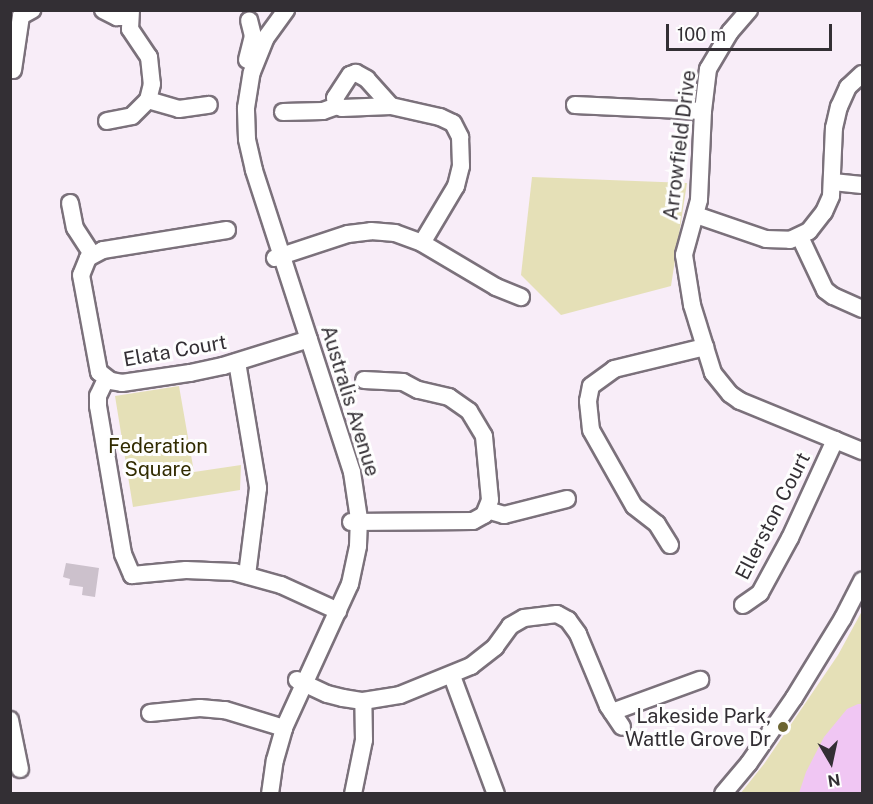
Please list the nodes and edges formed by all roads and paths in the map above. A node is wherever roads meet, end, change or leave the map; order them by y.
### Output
1 (103, 10) edge
2 (21, 12) edge
3 (739, 13) edge
4 (130, 14) edge
5 (244, 14) edge
6 (283, 15) edge
7 (13, 70) dead end
8 (862, 74) edge
9 (148, 100) junction
10 (209, 105) dead end
11 (574, 105) dead end
12 (337, 106) junction
13 (391, 106) junction
14 (703, 111) junction
15 (283, 112) dead end
16 (107, 121) dead end
17 (834, 182) junction
18 (862, 185) edge
19 (70, 203) dead end
20 (696, 215) junction
21 (227, 230) dead end
22 (800, 237) junction
23 (422, 243) junction
24 (92, 254) junction
25 (278, 256) junction
26 (521, 297) dead end
27 (862, 309) edge
28 (306, 341) junction
29 (705, 347) junction
30 (237, 362) junction
31 (106, 379) junction
32 (364, 380) dead end
33 (835, 440) junction
34 (862, 451) edge
35 (567, 499) dead end
36 (487, 510) junction
37 (355, 522) junction
38 (670, 545) dead end
39 (247, 575) junction
40 (862, 581) edge
41 (743, 605) dead end
42 (334, 609) junction
43 (452, 676) junction
44 (699, 680) dead end
45 (301, 681) junction
46 (363, 701) junction
47 (150, 712) dead end
48 (612, 712) junction
49 (10, 720) edge
50 (281, 726) junction
51 (622, 727) dead end
52 (20, 769) dead end
53 (263, 794) edge
54 (270, 794) edge
55 (353, 794) edge
56 (496, 794) edge
57 (723, 794) edge

1 - 4 street
2 - 7 street
3 - 14 street, Arrowfield Drive
4 - 9 street
5 - 6 street
5 - 25 street, Australis Avenue
6 - 25 street, Australis Avenue
8 - 17 street
9 - 10 street
9 - 16 street
11 - 14 street
12 - 13 street
12 - 13 street
12 - 15 street
13 - 23 street
14 - 20 street, Arrowfield Drive
17 - 18 street
17 - 22 street
19 - 24 street
20 - 22 street
20 - 29 street, Arrowfield Drive
21 - 24 street
22 - 27 street
23 - 25 street
23 - 26 street
24 - 31 street, Elata Court
25 - 28 street, Australis Avenue
28 - 30 street, Elata Court
28 - 37 street, Australis Avenue
29 - 33 street, Arrowfield Drive
29 - 38 street
30 - 31 street, Elata Court
30 - 39 street
31 - 39 street
32 - 36 street
33 - 34 street, Arrowfield Drive
33 - 41 street, Ellerston Court
35 - 36 street
36 - 37 street
37 - 42 street, Australis Avenue
39 - 42 street
40 - 57 street
42 - 45 street, Australis Avenue
43 - 46 street
43 - 48 street
43 - 56 street
44 - 48 street
45 - 46 street
45 - 50 street, Australis Avenue
46 - 55 street
47 - 50 street
48 - 51 street
49 - 52 street
50 - 53 street, Australis Avenue
50 - 54 street, Australis Avenue

